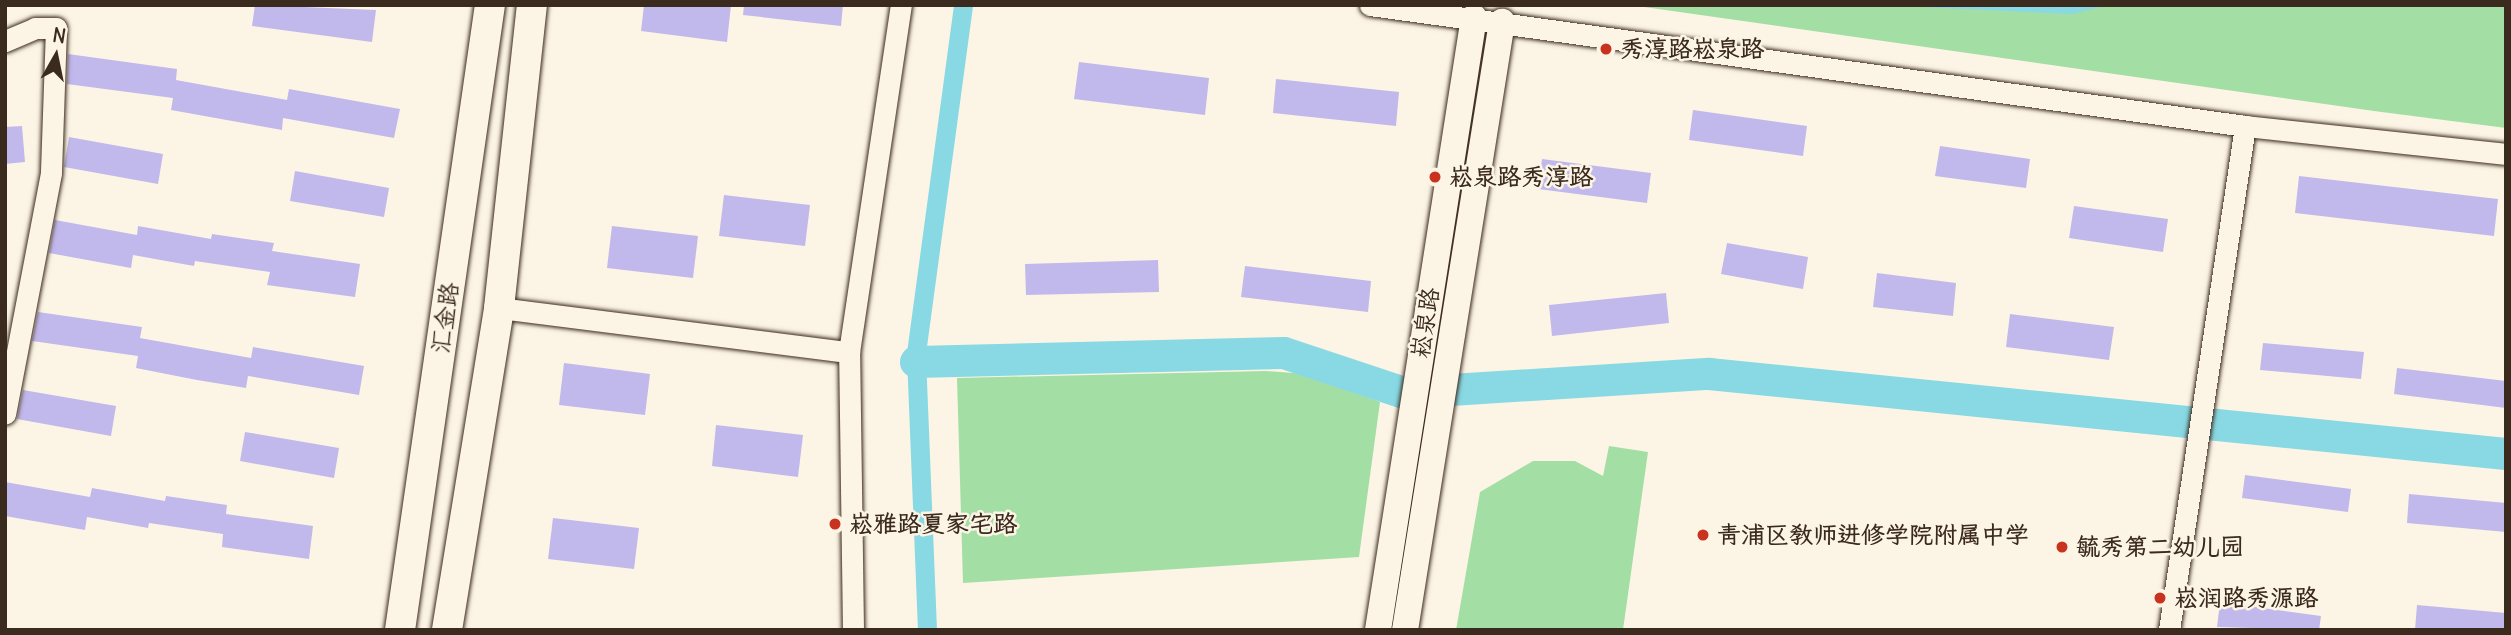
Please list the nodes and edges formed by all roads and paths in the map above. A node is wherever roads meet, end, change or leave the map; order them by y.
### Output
1 (490, 5) edge
2 (532, 5) edge
3 (901, 5) edge
4 (1370, 5) edge
5 (1474, 18) junction
6 (1502, 22) junction
7 (5, 41) edge
8 (2245, 126) junction
9 (2503, 153) edge
10 (499, 308) junction
11 (849, 352) junction
12 (1432, 363) junction
13 (5, 414) edge
14 (1423, 417) junction
15 (400, 630) edge
16 (447, 630) edge
17 (853, 630) edge
18 (1378, 630) edge
19 (1405, 630) edge
20 (2169, 630) edge

1 - 15 main road, 汇金路
2 - 10 main road, 汇金路
3 - 11 street
4 - 5 street
5 - 6 street
5 - 12 street, 崧泉路
6 - 8 street
6 - 12 street, 崧泉路
7 - 13 street
8 - 9 street
8 - 20 street
10 - 11 street
10 - 16 main road, 汇金路
11 - 17 street
12 - 14 street, 崧泉路
14 - 18 street, 崧泉路
14 - 19 street, 崧泉路

